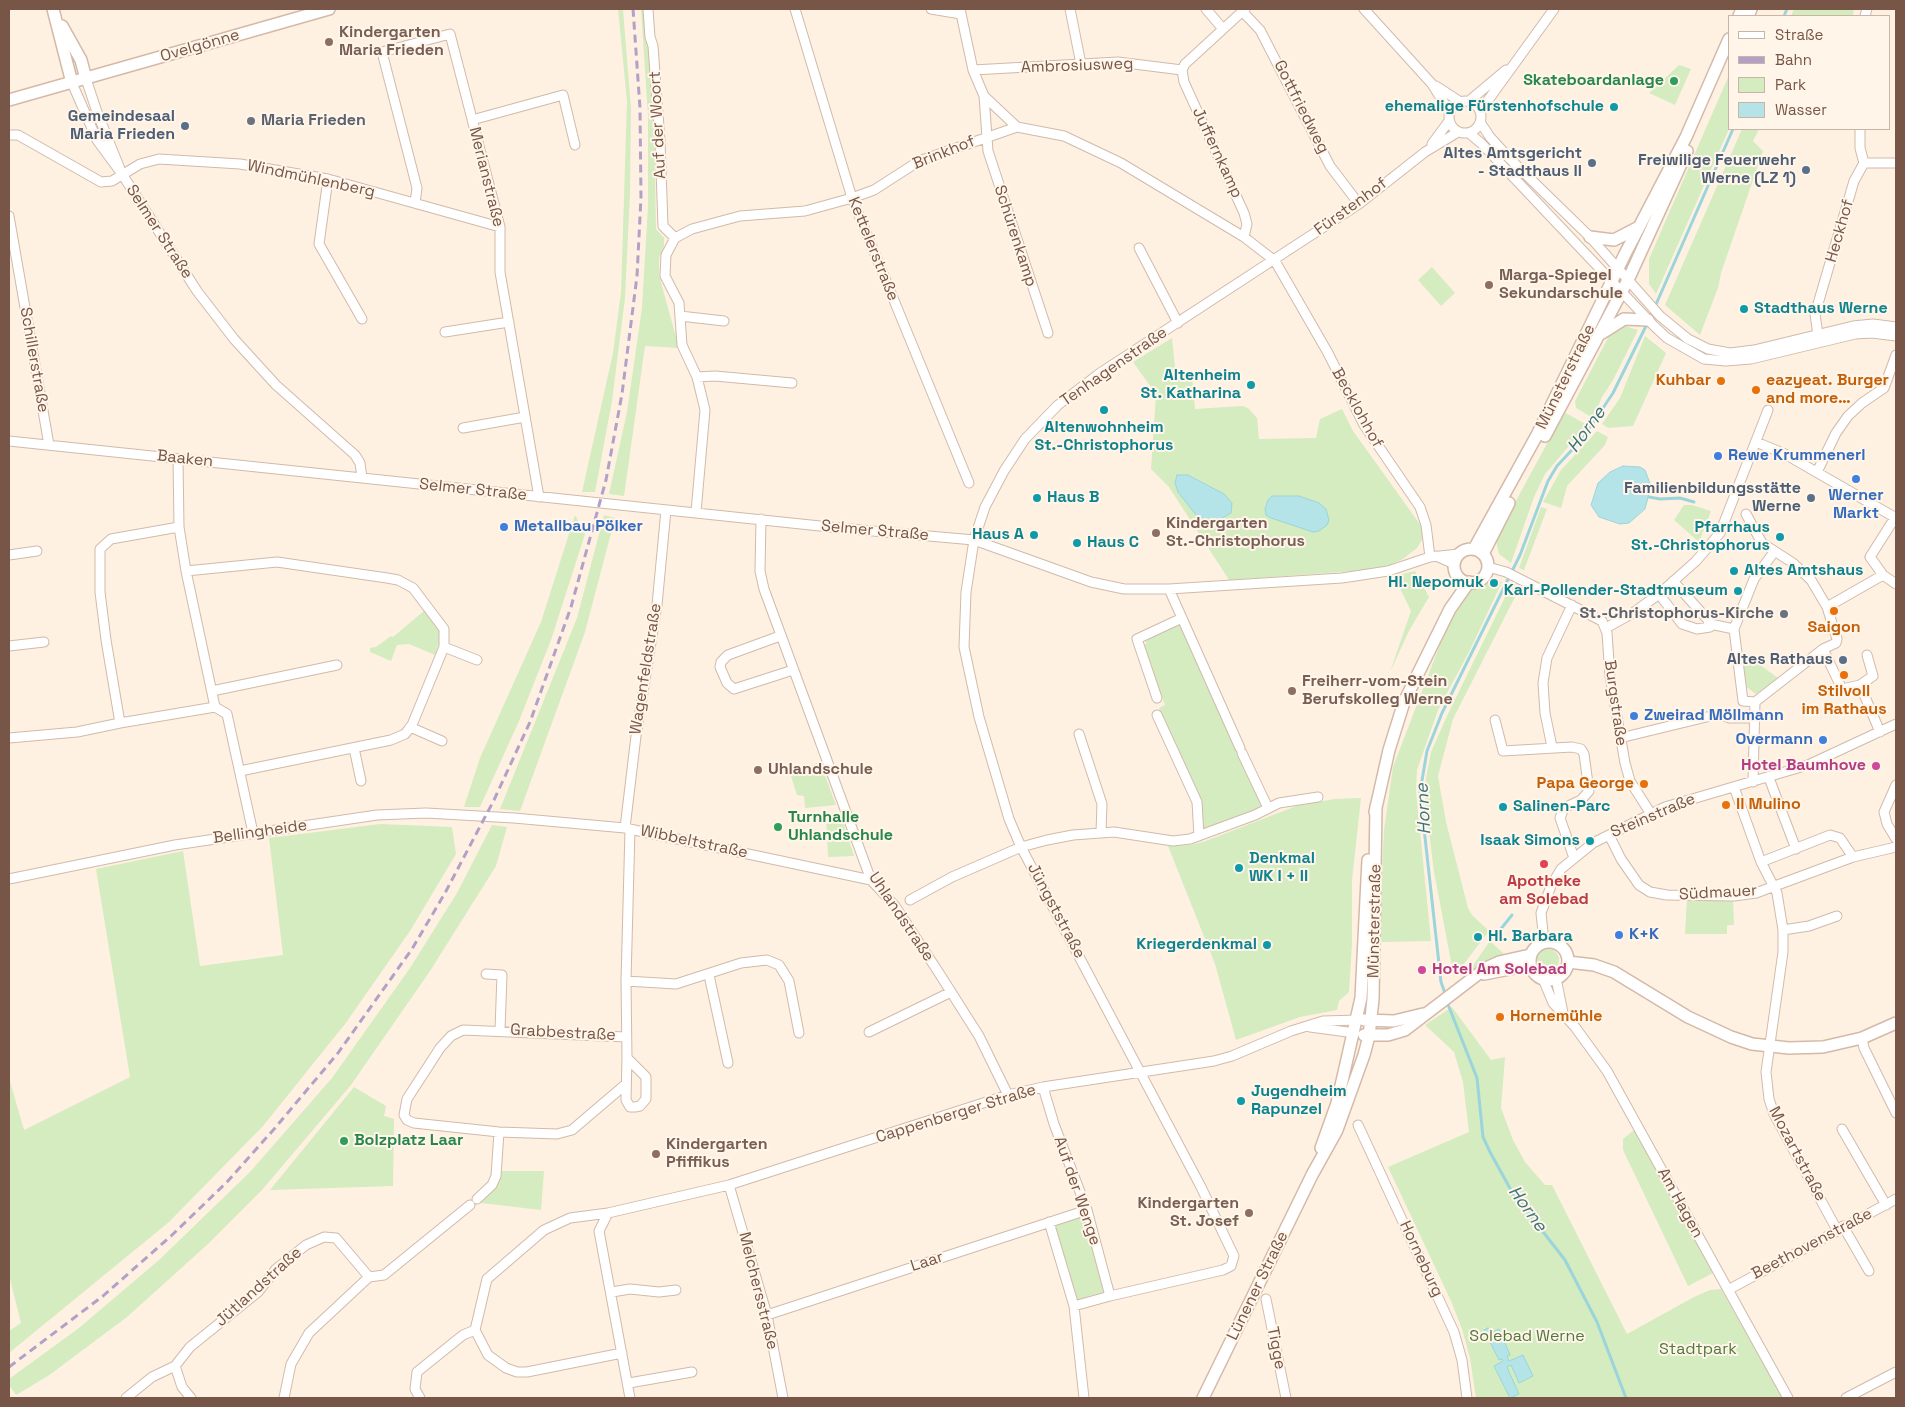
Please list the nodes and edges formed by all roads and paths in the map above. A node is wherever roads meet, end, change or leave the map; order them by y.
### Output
1 (329, 9) edge
2 (648, 9) edge
3 (796, 9) edge
4 (931, 9) edge
5 (1070, 9) edge
6 (1206, 9) edge
7 (1364, 9) edge
8 (1554, 9) edge
9 (1244, 10) edge
10 (54, 11) edge
11 (960, 11) edge
12 (1223, 29) junction
13 (1728, 41) edge
14 (1518, 60) junction
15 (1728, 60) edge
16 (1081, 64) junction
17 (974, 70) junction
18 (1182, 70) junction
19 (86, 79) junction
20 (72, 83) junction
21 (1432, 84) junction
22 (984, 96) junction
23 (9, 100) edge
24 (1459, 101) junction
25 (1469, 101) junction
26 (1480, 110) junction
27 (1449, 111) junction
28 (472, 120) junction
29 (1449, 121) junction
30 (1480, 122) junction
31 (1016, 127) junction
32 (1860, 130) edge
33 (1458, 132) junction
34 (1469, 133) junction
35 (9, 135) edge
36 (986, 137) junction
37 (576, 145) dead end
38 (1426, 152) junction
39 (1864, 163) junction
40 (1896, 164) edge
41 (122, 174) junction
42 (328, 179) junction
43 (852, 198) junction
44 (416, 203) junction
45 (1359, 204) junction
46 (9, 216) edge
47 (1640, 226) junction
48 (500, 227) junction
49 (1244, 237) junction
50 (1590, 237) junction
51 (675, 238) junction
52 (1139, 248) dead end
53 (1274, 261) junction
54 (1618, 268) junction
55 (1628, 280) junction
56 (1612, 282) junction
57 (1622, 292) junction
58 (1636, 314) junction
59 (680, 316) junction
60 (362, 319) dead end
61 (724, 321) dead end
62 (509, 322) junction
63 (1178, 323) junction
64 (1651, 323) joint
65 (1896, 327) edge
66 (445, 332) dead end
67 (1048, 333) dead end
68 (1818, 335) junction
69 (1598, 336) junction
70 (1896, 336) edge
71 (1896, 355) edge
72 (697, 377) junction
73 (792, 382) dead end
74 (1768, 410) dead end
75 (525, 417) junction
76 (463, 428) dead end
77 (9, 441) edge
78 (1756, 442) junction
79 (49, 444) junction
80 (178, 459) junction
81 (1816, 472) junction
82 (362, 478) junction
83 (969, 483) dead end
84 (539, 497) junction
85 (666, 510) junction
86 (696, 512) junction
87 (1746, 514) dead end
88 (1896, 517) edge
89 (762, 519) junction
90 (178, 527) junction
91 (974, 540) junction
92 (37, 551) dead end
93 (1479, 552) junction
94 (1774, 552) junction
95 (9, 554) edge
96 (1433, 557) junction
97 (1456, 559) junction
98 (1488, 567) junction
99 (186, 571) junction
100 (1883, 575) junction
101 (1464, 580) junction
102 (1673, 582) junction
103 (1896, 584) edge
104 (1169, 589) junction
105 (1659, 594) junction
106 (1572, 605) junction
107 (1827, 607) junction
108 (1182, 618) junction
109 (1710, 624) junction
110 (1606, 628) junction
111 (1734, 629) junction
112 (780, 636) junction
113 (44, 642) dead end
114 (9, 646) edge
115 (444, 647) junction
116 (1823, 649) junction
117 (1867, 655) dead end
118 (477, 660) dead end
119 (337, 664) dead end
120 (792, 670) junction
121 (1860, 685) junction
122 (212, 691) junction
123 (1157, 698) dead end
124 (1755, 702) junction
125 (215, 707) junction
126 (1157, 715) dead end
127 (1755, 718) junction
128 (1495, 720) dead end
129 (120, 723) junction
130 (1896, 724) edge
131 (410, 727) junction
132 (1880, 732) junction
133 (1079, 734) dead end
134 (9, 738) edge
135 (1620, 738) junction
136 (442, 741) dead end
137 (1552, 747) junction
138 (354, 748) junction
139 (240, 771) junction
140 (1769, 778) junction
141 (360, 781) dead end
142 (1753, 782) junction
143 (1896, 785) edge
144 (1734, 787) junction
145 (1318, 797) dead end
146 (1376, 806) junction
147 (1268, 808) junction
148 (1650, 814) junction
149 (514, 818) joint
150 (628, 828) junction
151 (1101, 832) junction
152 (253, 833) junction
153 (1609, 835) junction
154 (1199, 836) junction
155 (1896, 839) edge
156 (1021, 847) junction
157 (1896, 847) edge
158 (1796, 849) junction
159 (1853, 857) junction
160 (1574, 858) junction
161 (1761, 862) junction
162 (9, 879) edge
163 (871, 880) junction
164 (1774, 888) junction
165 (910, 900) dead end
166 (1837, 916) dead end
167 (1783, 930) junction
168 (1544, 942) junction
169 (1530, 955) junction
170 (1568, 962) junction
171 (1531, 969) junction
172 (486, 974) dead end
173 (709, 974) junction
174 (1480, 974) junction
175 (1556, 978) junction
176 (1543, 979) junction
177 (626, 981) junction
178 (951, 992) junction
179 (1425, 1014) junction
180 (1562, 1014) junction
181 (1358, 1020) junction
182 (1371, 1020) junction
183 (1896, 1023) edge
184 (1305, 1027) junction
185 (500, 1030) junction
186 (869, 1032) dead end
187 (800, 1033) dead end
188 (1355, 1033) junction
189 (626, 1036) junction
190 (1369, 1036) junction
191 (1862, 1038) junction
192 (1769, 1046) junction
193 (627, 1058) junction
194 (728, 1063) dead end
195 (1141, 1072) junction
196 (626, 1084) junction
197 (1043, 1087) junction
198 (1008, 1095) junction
199 (1896, 1113) edge
200 (1358, 1125) dead end
201 (1842, 1129) dead end
202 (499, 1132) junction
203 (1312, 1175) junction
204 (729, 1185) junction
205 (1896, 1199) edge
206 (1886, 1205) junction
207 (1087, 1210) junction
208 (608, 1213) junction
209 (1049, 1222) junction
210 (1840, 1228) junction
211 (1869, 1271) dead end
212 (369, 1277) junction
213 (676, 1290) dead end
214 (1728, 1290) junction
215 (612, 1292) junction
216 (1110, 1296) junction
217 (1266, 1299) dead end
218 (1074, 1306) junction
219 (767, 1315) junction
220 (475, 1330) junction
221 (622, 1353) junction
222 (175, 1366) junction
223 (692, 1372) dead end
224 (1896, 1372) edge
225 (628, 1383) junction
226 (126, 1398) edge
227 (191, 1398) edge
228 (284, 1398) edge
229 (420, 1398) edge
230 (630, 1398) edge
231 (783, 1398) edge
232 (1084, 1398) edge
233 (1203, 1398) edge
234 (1286, 1398) edge
235 (1467, 1398) edge
236 (1788, 1398) edge
237 (1846, 1398) edge

1 - 19 main road, Ovelgönne
2 - 51 street, Auf der Woort
3 - 43 street, Kettelerstraße
4 - 11 street
5 - 16 street
6 - 12 street
7 - 21 street
8 - 14 street
9 - 12 street
9 - 45 street, Gottfriedweg
10 - 19 main road
10 - 20 main road
11 - 17 street
12 - 18 street
13 - 47 main road, Münsterstraße
14 - 25 street
14 - 26 street
15 - 55 main road, Münsterstraße
16 - 17 street, Ambrosiusweg
16 - 18 street, Ambrosiusweg
17 - 22 street
18 - 49 street, Juffernkamp
19 - 20 main road, Ovelgönne
19 - 41 street, Selmer Straße
20 - 23 main road, Ovelgönne
20 - 41 street, Selmer Straße
21 - 24 street
21 - 27 street
22 - 31 street
22 - 36 street
24 - 25 street
24 - 27 street
25 - 26 street
26 - 30 street
27 - 29 street
28 - 37 street
28 - 44 street, Merianstraße
28 - 48 street, Merianstraße
29 - 33 street
29 - 38 street, Fürstenhof
30 - 34 street
30 - 50 street
31 - 36 street, Brinkhof
31 - 49 street, Brinkhof
32 - 39 street
33 - 34 street
33 - 38 street, Fürstenhof
34 - 56 street
35 - 41 street
36 - 43 street, Brinkhof
36 - 67 street, Schürenkamp
38 - 45 street, Fürstenhof
39 - 40 street
39 - 68 street, Heckhof
41 - 42 street, Windmühlenberg
41 - 82 street, Selmer Straße
42 - 44 street, Windmühlenberg
42 - 60 street
43 - 51 street, Brinkhof
43 - 83 street, Kettelerstraße
44 - 48 street, Windmühlenberg
45 - 53 street, Fürstenhof
46 - 79 street, Schillerstraße
47 - 50 main road
47 - 54 main road, Münsterstraße
48 - 62 street, Merianstraße
49 - 53 street, Brinkhof
50 - 54 street
51 - 59 street
52 - 63 street, Tenhagenstraße
53 - 63 street, Tenhagenstraße
53 - 96 street, Becklohhof
54 - 55 street
54 - 56 main road, Münsterstraße
55 - 57 main road, Münsterstraße
55 - 68 street
56 - 57 street
56 - 93 main road, Münsterstraße
57 - 58 street
57 - 69 main road, Münsterstraße
58 - 64 main road
58 - 69 main road
59 - 61 street
59 - 72 street
62 - 66 street
62 - 75 street, Merianstraße
63 - 91 street, Tenhagenstraße
64 - 70 street
65 - 68 street
69 - 93 main road, Münsterstraße
71 - 81 street
72 - 73 street
72 - 86 street
74 - 78 street
75 - 76 street
75 - 84 street, Merianstraße
77 - 79 street, Baaken
78 - 81 street
78 - 102 street
79 - 80 street, Baaken
80 - 82 street, Baaken
80 - 90 street
81 - 88 street
82 - 84 street, Selmer Straße
84 - 85 street, Selmer Straße
85 - 86 street, Selmer Straße
85 - 150 street, Wagenfeldstraße
86 - 89 street, Selmer Straße
87 - 94 street
88 - 100 street
89 - 91 street, Selmer Straße
89 - 112 street, Uhlandstraße
90 - 99 street
90 - 129 street
91 - 104 street
91 - 156 street, Jüngststraße
92 - 95 street
93 - 97 main road
93 - 98 main road
94 - 107 street
94 - 111 street
96 - 97 street
96 - 104 street
97 - 101 main road
98 - 101 main road
98 - 106 street
99 - 115 street
99 - 122 street
100 - 103 street
100 - 107 street
101 - 146 main road, Münsterstraße
102 - 105 street
102 - 109 street
104 - 108 street
105 - 109 street
105 - 110 street
106 - 110 street
106 - 137 street
107 - 116 street
108 - 123 street
108 - 147 street
109 - 111 street
110 - 135 street, Burgstraße
111 - 124 street
112 - 120 street, Uhlandstraße
112 - 120 street
113 - 114 street
115 - 118 street
115 - 131 street
116 - 121 street
116 - 124 street
117 - 121 street
119 - 122 street
120 - 163 street, Uhlandstraße
121 - 132 street
122 - 125 street
124 - 127 street
125 - 129 street
125 - 139 street
126 - 154 street
127 - 135 street
127 - 142 street
128 - 137 street
129 - 134 street
130 - 132 street, Steinstraße
131 - 136 street
131 - 138 street
132 - 140 street, Steinstraße
133 - 151 street
135 - 148 street, Burgstraße
137 - 160 street
138 - 139 street
138 - 141 street
139 - 152 street
140 - 142 street, Steinstraße
140 - 158 street
142 - 144 street, Steinstraße
143 - 155 street
144 - 148 street, Steinstraße
144 - 161 street, Mozartstraße
145 - 147 street
146 - 181 main road, Münsterstraße
146 - 182 main road, Münsterstraße
147 - 154 street
148 - 153 street, Steinstraße
149 - 150 street, Wibbeltstraße
149 - 152 street, Bellingheide
150 - 163 street, Wibbeltstraße
150 - 177 street, Wagenfeldstraße
151 - 154 street
151 - 156 street
152 - 162 street, Bellingheide
153 - 160 street, Steinstraße
153 - 164 street, Südmauer
156 - 165 street
156 - 195 street, Jüngststraße
157 - 159 street, Südmauer
158 - 159 street, Südmauer
158 - 161 street, Südmauer
159 - 164 street, Südmauer
160 - 168 street, Steinstraße
161 - 164 street, Mozartstraße
163 - 178 street, Uhlandstraße
164 - 167 street, Mozartstraße
166 - 167 street
167 - 192 street, Mozartstraße
168 - 169 main road
168 - 170 main road
169 - 171 main road
169 - 174 main road
170 - 175 main road
170 - 192 main road
171 - 174 main road
171 - 176 main road
172 - 185 street, Grabbestraße
173 - 177 street
173 - 187 street
173 - 194 street
174 - 179 main road
175 - 176 main road
175 - 180 street, Am Hagen
176 - 180 street, Am Hagen
177 - 189 street, Wagenfeldstraße
178 - 186 street
178 - 198 street, Uhlandstraße
179 - 182 main road
179 - 190 main road
180 - 214 street, Am Hagen
181 - 182 main road
181 - 184 street, Cappenberger Straße
181 - 188 main road, Lünener Straße
182 - 190 main road, Münsterstraße
183 - 191 main road
184 - 188 street, Cappenberger Straße
184 - 195 street, Cappenberger Straße
185 - 189 street, Grabbestraße
185 - 202 street, Grabbestraße
188 - 190 main road
188 - 203 main road, Lünener Straße
189 - 193 street, Wagenfeldstraße
190 - 203 main road, Lünener Straße
191 - 192 main road
191 - 199 street
192 - 210 street, Mozartstraße
193 - 196 street, Wagenfeldstraße
193 - 196 street, Wagenfeldstraße
195 - 197 street, Cappenberger Straße
195 - 216 street, Jüngststraße
196 - 202 street, Grabbestraße
197 - 198 street, Cappenberger Straße
197 - 207 street, Auf der Wenge
198 - 204 street, Cappenberger Straße
200 - 235 street, Horneburg
201 - 206 street
202 - 212 street
203 - 233 main road, Lünener Straße
204 - 208 street, Cappenberger Straße
204 - 219 street, Melchersstraße
205 - 206 street, Beethovenstraße
206 - 210 street, Beethovenstraße
207 - 209 street, Laar
207 - 216 street, Auf der Wenge
208 - 215 street
208 - 220 street, Cappenberger Straße
209 - 218 street
209 - 219 street, Laar
210 - 211 street, Mozartstraße
210 - 214 street, Beethovenstraße
212 - 222 street, Jütlandstraße
212 - 228 street
213 - 215 street
214 - 236 street, Am Hagen
215 - 221 street
216 - 218 street
217 - 234 street, Tigge
218 - 232 street
219 - 231 street, Melchersstraße
220 - 221 street
220 - 229 street
221 - 225 street
222 - 226 street, Jütlandstraße
222 - 227 street
223 - 225 street
224 - 237 street
225 - 230 street

